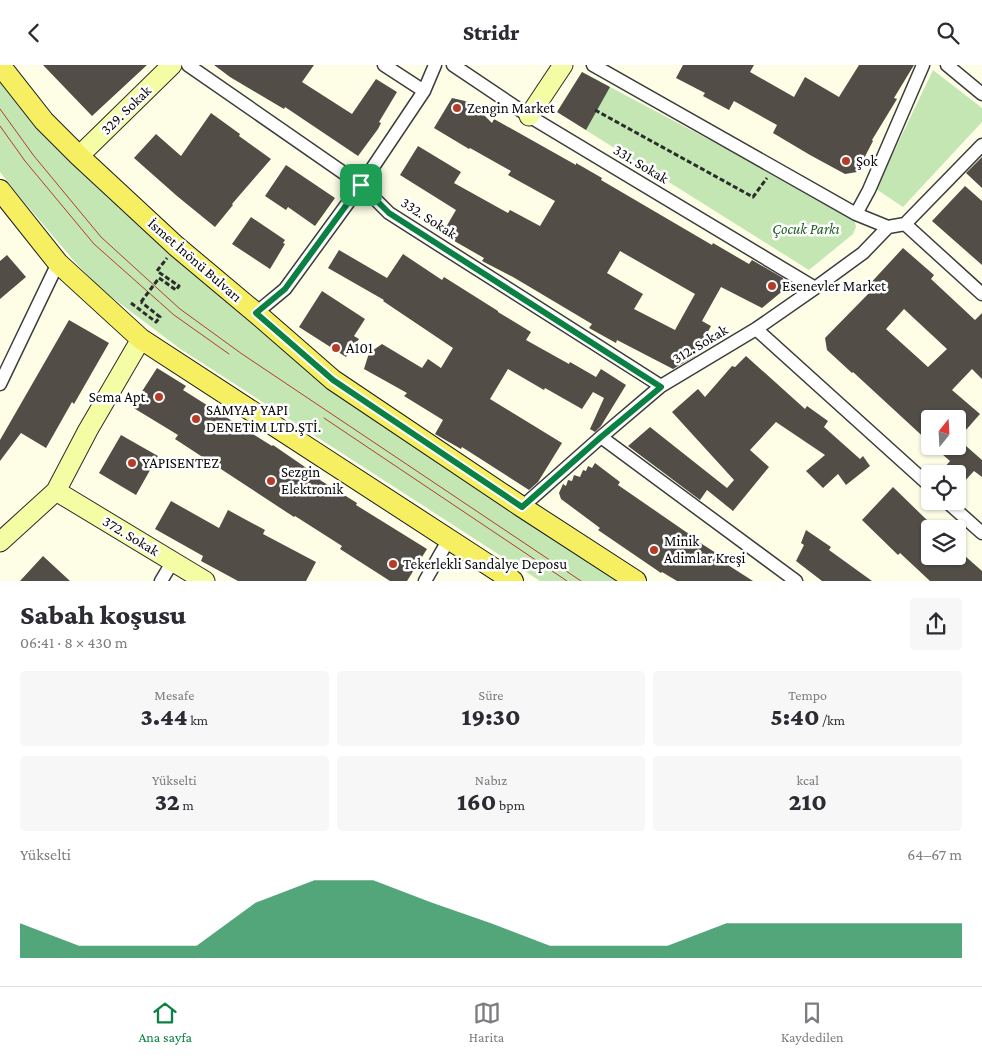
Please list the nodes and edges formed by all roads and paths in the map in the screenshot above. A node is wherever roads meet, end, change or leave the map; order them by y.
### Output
1 (172, 65) edge
2 (188, 65) edge
3 (384, 65) edge
4 (435, 65) edge
5 (453, 65) edge
6 (563, 65) edge
7 (593, 65) edge
8 (923, 65) edge
9 (947, 65) edge
10 (7, 68) edge
11 (424, 91) junction
12 (982, 93) edge
13 (595, 110) dead end
14 (529, 116) junction
15 (982, 145) edge
16 (79, 156) junction
17 (774, 169) junction
18 (361, 185) junction
19 (0, 190) edge
20 (856, 215) junction
21 (905, 224) junction
22 (888, 227) junction
23 (58, 263) junction
24 (157, 271) dead end
25 (815, 288) junction
26 (982, 294) edge
27 (132, 304) dead end
28 (256, 313) junction
29 (756, 329) junction
30 (142, 339) junction
31 (0, 384) edge
32 (661, 387) junction
33 (601, 437) junction
34 (921, 478) edge
35 (56, 491) junction
36 (522, 507) junction
37 (956, 510) edge
38 (982, 533) edge
39 (448, 539) junction
40 (0, 542) edge
41 (173, 561) junction
42 (161, 581) edge
43 (206, 581) edge
44 (426, 581) edge
45 (513, 581) edge
46 (636, 581) edge
47 (796, 581) edge

1 - 16 street, 329. Sokak
2 - 18 street, 332. Sokak
3 - 11 street
4 - 11 street
5 - 14 street, 331. Sokak
6 - 14 street
7 - 17 street
8 - 20 street
9 - 12 street
10 - 16 main road, İsmet İnönü Bulvarı
11 - 18 street
13 - 17 path
14 - 25 street, 331. Sokak
15 - 21 street
16 - 28 main road, İsmet İnönü Bulvarı
17 - 20 street
18 - 28 street
18 - 32 street, 332. Sokak
19 - 23 main road
20 - 22 street
21 - 22 street
21 - 26 street
22 - 25 street, 312. Sokak
23 - 30 main road
23 - 31 street
24 - 27 path, bridge
25 - 29 street, 312. Sokak
28 - 36 main road, İsmet İnönü Bulvarı
29 - 32 street, 312. Sokak
29 - 34 street
30 - 35 street
30 - 39 main road
32 - 33 street, 312. Sokak
33 - 36 street, 312. Sokak
33 - 47 street
35 - 40 street
35 - 41 street, 372. Sokak
36 - 46 main road, İsmet İnönü Bulvarı
37 - 38 street
39 - 44 street
39 - 45 main road
41 - 42 street
41 - 43 street, 372. Sokak

